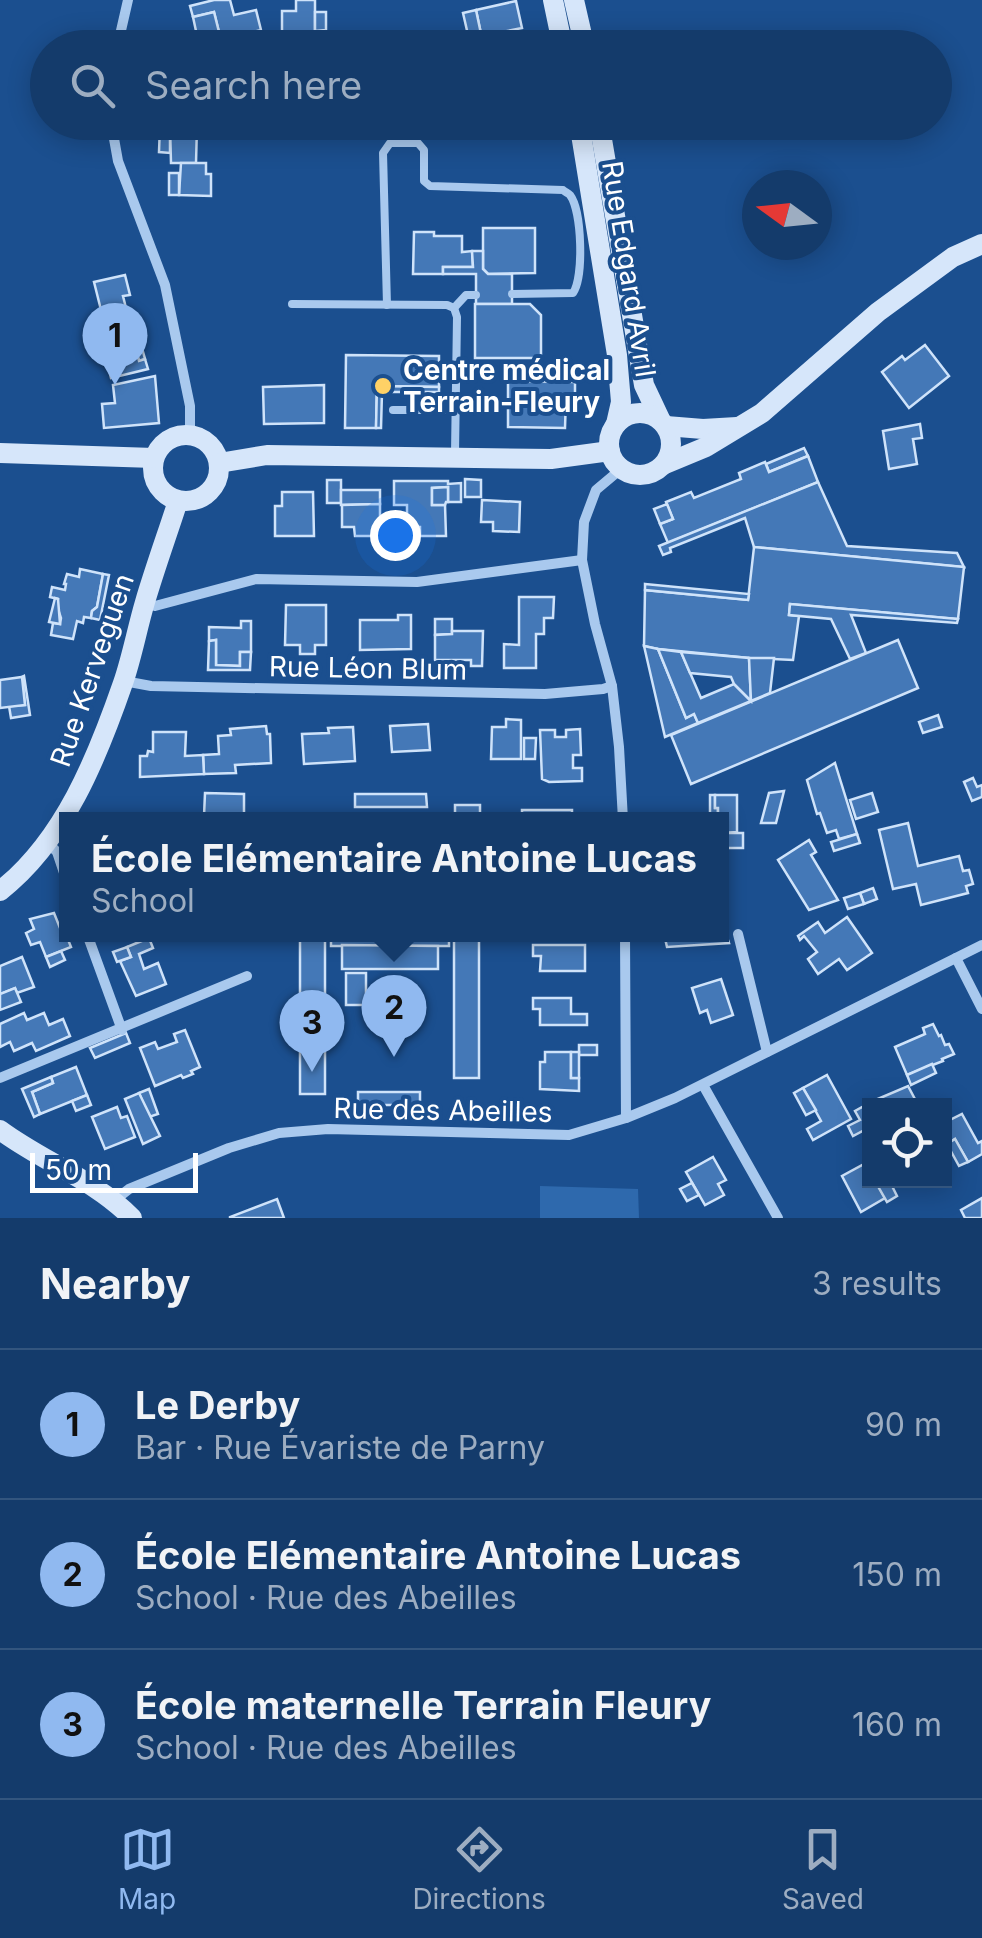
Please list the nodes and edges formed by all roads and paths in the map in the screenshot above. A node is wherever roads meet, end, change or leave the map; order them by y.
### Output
1 (128, 0) edge
2 (553, 0) edge
3 (574, 0) edge
4 (121, 30) edge
5 (559, 30) edge
6 (581, 30) edge
7 (114, 140) edge
8 (582, 140) edge
9 (602, 140) edge
10 (982, 244) edge
11 (512, 294) dead end
12 (476, 295) dead end
13 (292, 304) dead end
14 (387, 305) junction
15 (454, 308) junction
16 (455, 409) junction
17 (392, 410) dead end
18 (492, 410) dead end
19 (663, 423) junction
20 (616, 424) junction
21 (738, 427) junction
22 (190, 434) junction
23 (0, 453) edge
24 (154, 458) junction
25 (455, 458) junction
26 (615, 460) junction
27 (219, 463) junction
28 (665, 464) junction
29 (178, 501) junction
30 (582, 560) junction
31 (144, 603) junction
32 (124, 681) junction
33 (612, 686) junction
34 (68, 812) edge
35 (623, 812) edge
36 (59, 824) edge
37 (46, 841) junction
38 (59, 860) edge
39 (0, 891) edge
40 (738, 934) dead end
41 (90, 942) edge
42 (625, 942) edge
43 (982, 945) edge
44 (956, 958) junction
45 (247, 976) dead end
46 (982, 1009) edge
47 (122, 1030) junction
48 (767, 1052) junction
49 (0, 1078) edge
50 (703, 1085) junction
51 (626, 1118) junction
52 (0, 1130) edge
53 (115, 1200) junction
54 (132, 1218) edge
55 (778, 1218) edge

1 - 4 street
2 - 5 main road
3 - 6 main road
7 - 22 street
8 - 20 main road, Rue Edgard Avril
9 - 19 main road, Rue Edgard Avril
10 - 21 main road
11 - 14 lane
12 - 15 lane
13 - 14 lane
14 - 15 lane
15 - 16 lane
16 - 17 lane
16 - 18 lane
16 - 25 lane
19 - 20 main road
19 - 21 main road
19 - 28 main road
20 - 26 main road
21 - 28 main road
22 - 24 main road
22 - 27 main road
23 - 24 main road
24 - 29 main road
25 - 26 main road
25 - 27 main road
26 - 28 main road
26 - 30 street
27 - 29 main road
29 - 31 main road, Rue Kerveguen
30 - 31 street
30 - 33 street
31 - 32 main road, Rue Kerveguen
32 - 33 street, Rue Léon Blum
32 - 34 main road, Rue Kerveguen
33 - 35 street
36 - 37 main road, Rue Kerveguen
37 - 38 street
37 - 39 main road, Rue Kerveguen
40 - 48 street
41 - 47 street
42 - 51 street
43 - 44 street, Rue des Abeilles
44 - 46 street
44 - 48 street, Rue des Abeilles
45 - 47 street
47 - 49 street
48 - 50 street, Rue des Abeilles
50 - 51 street, Rue des Abeilles
50 - 55 street
51 - 53 street, Rue des Abeilles
52 - 53 main road
53 - 54 main road

